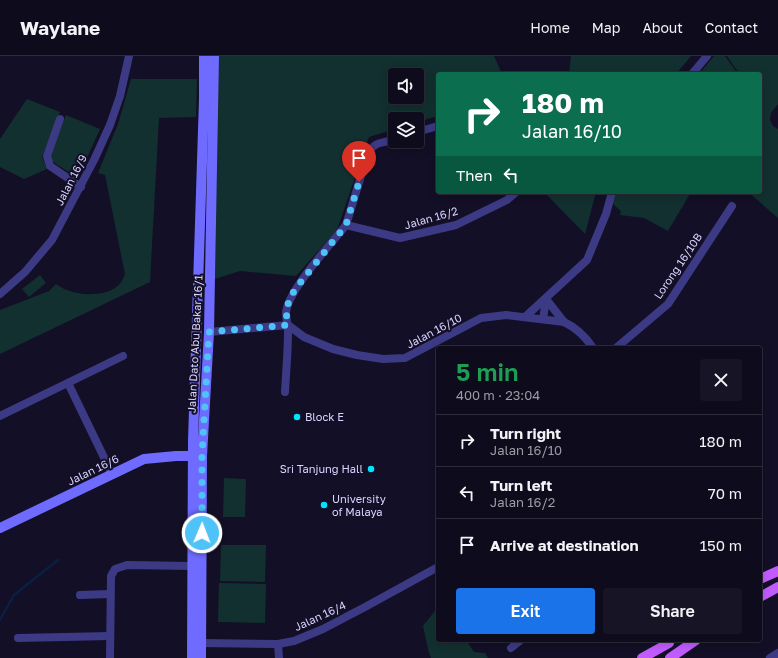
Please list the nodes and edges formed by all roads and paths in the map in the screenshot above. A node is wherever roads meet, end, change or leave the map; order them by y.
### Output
1 (129, 56) edge
2 (204, 56) edge
3 (214, 56) edge
4 (707, 56) edge
5 (694, 72) edge
6 (60, 119) dead end
7 (436, 127) edge
8 (424, 130) edge
9 (388, 140) edge
10 (80, 187) junction
11 (514, 194) edge
12 (611, 194) edge
13 (732, 206) dead end
14 (346, 225) junction
15 (0, 294) edge
16 (546, 299) junction
17 (525, 317) junction
18 (543, 318) junction
19 (564, 322) junction
20 (288, 325) junction
21 (209, 332) junction
22 (591, 346) edge
23 (618, 346) edge
24 (123, 356) dead end
25 (68, 383) junction
26 (285, 392) dead end
27 (0, 416) edge
28 (198, 456) junction
29 (112, 474) junction
30 (0, 528) edge
31 (193, 566) junction
32 (436, 568) edge
33 (778, 571) edge
34 (762, 578) edge
35 (778, 587) edge
36 (80, 594) dead end
37 (110, 594) junction
38 (762, 597) edge
39 (110, 636) junction
40 (18, 638) dead end
41 (518, 642) edge
42 (671, 642) edge
43 (693, 642) edge
44 (201, 643) junction
45 (278, 644) junction
46 (511, 648) dead end
47 (778, 653) edge
48 (673, 656) edge
49 (110, 658) edge
50 (192, 658) edge
51 (201, 658) edge
52 (279, 658) edge
53 (642, 658) edge
54 (653, 658) edge
55 (770, 658) edge

1 - 10 street, Jalan 16/9
2 - 28 main road, Jalan Dato Abu Bakar 16/1
3 - 21 main road, Jalan Dato Abu Bakar 16/1
4 - 5 street
6 - 10 street
7 - 8 street
9 - 14 street
10 - 15 street, Jalan 16/9
11 - 14 street, Jalan 16/2
12 - 16 street
13 - 23 street, Lorong 16/10B
14 - 20 street
16 - 17 street
16 - 18 street
16 - 19 street
17 - 18 street, Jalan 16/10
17 - 20 street, Jalan 16/10
18 - 19 street, Jalan 16/10
19 - 22 street, Jalan 16/10
20 - 21 street
20 - 26 street
21 - 28 main road, Jalan Dato Abu Bakar 16/1
24 - 25 street
25 - 27 street
25 - 29 street
28 - 29 main road, Jalan 16/6
28 - 31 main road, Jalan Dato Abu Bakar 16/1
28 - 44 main road, Jalan Dato Abu Bakar 16/1
29 - 30 main road, Jalan 16/6
31 - 37 street
31 - 50 main road, Jalan Dato Abu Bakar 16/1
32 - 45 street, Jalan 16/4
33 - 34 main road
35 - 38 main road
36 - 37 street
37 - 39 street
39 - 40 street
39 - 49 street
41 - 46 street
42 - 53 main road
42 - 54 main road
43 - 48 main road
44 - 45 street, Jalan 16/4
44 - 51 main road, Jalan Dato Abu Bakar 16/1
45 - 52 street
47 - 55 street

